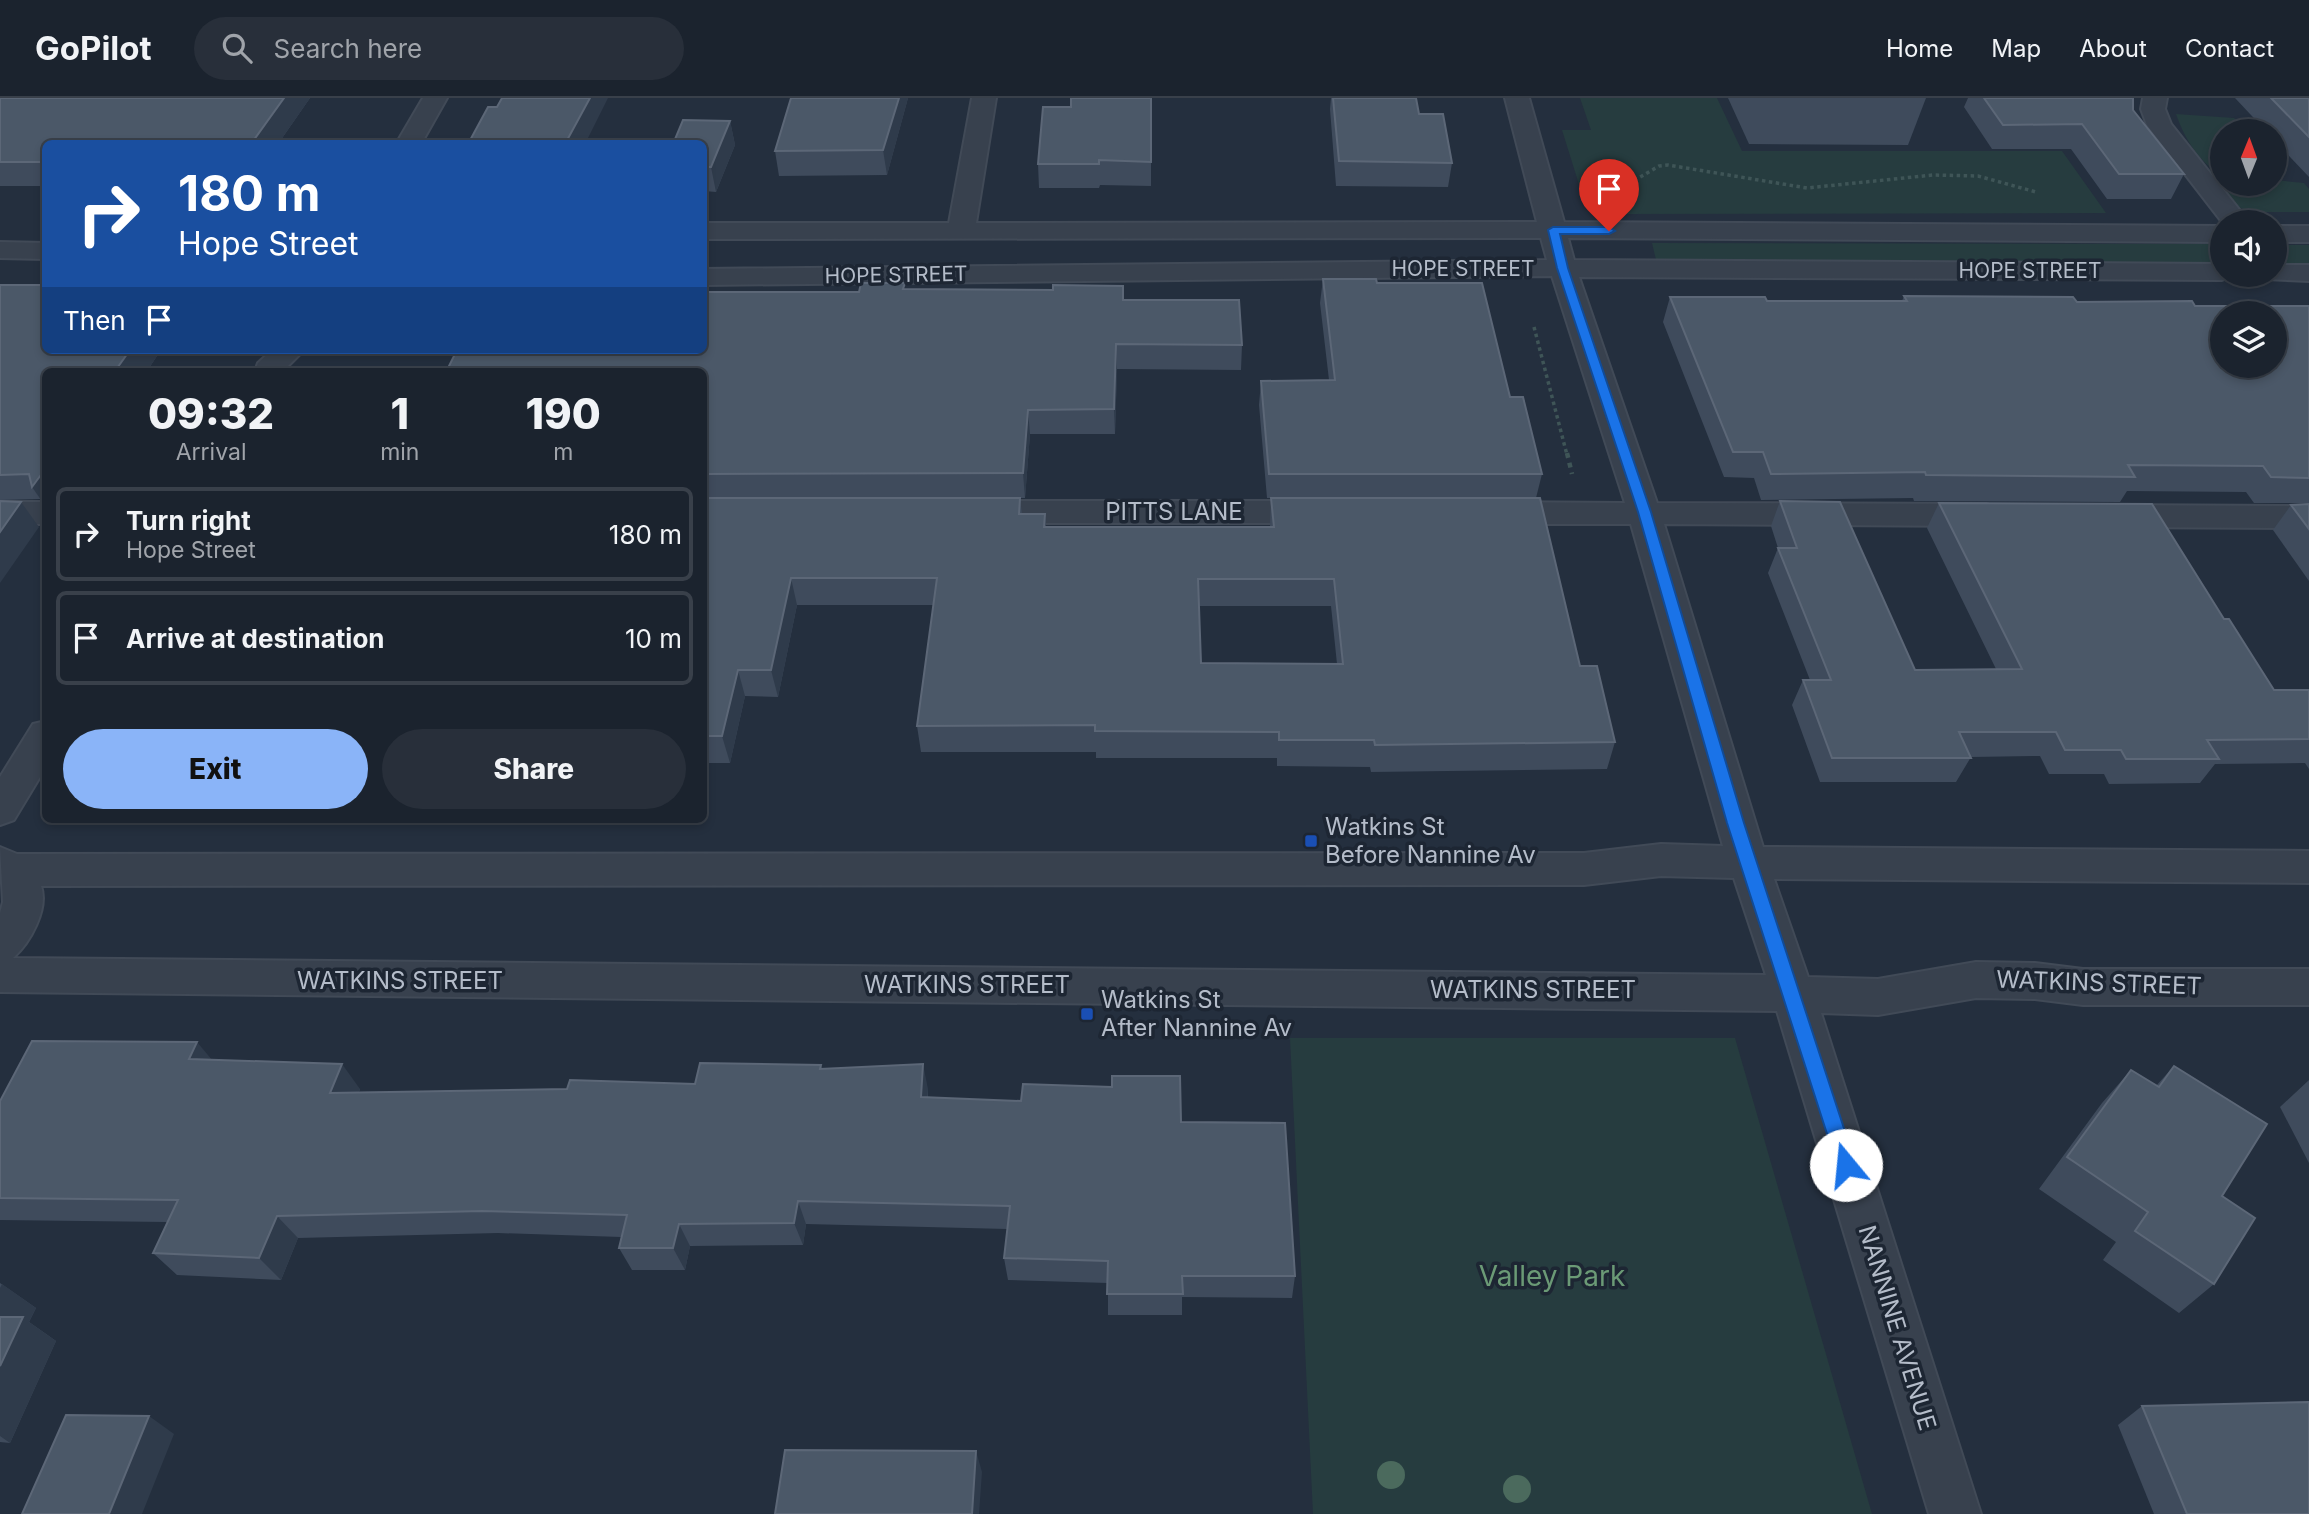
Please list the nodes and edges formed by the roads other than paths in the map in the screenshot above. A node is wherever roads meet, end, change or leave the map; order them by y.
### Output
1 (435, 98) edge
2 (984, 98) edge
3 (1517, 98) edge
4 (2155, 98) edge
5 (410, 140) edge
6 (2226, 210) edge
7 (1553, 230) junction
8 (961, 231) junction
9 (707, 232) edge
10 (2210, 234) edge
11 (2287, 234) edge
12 (2309, 234) edge
13 (0, 250) edge
14 (42, 251) edge
15 (1563, 268) junction
16 (2210, 272) edge
17 (2287, 273) edge
18 (2309, 273) edge
19 (707, 277) edge
20 (939, 512) edge
21 (1350, 512) edge
22 (1644, 512) junction
23 (0, 513) edge
24 (42, 513) edge
25 (1459, 513) edge
26 (2022, 515) edge
27 (2077, 516) edge
28 (2309, 517) edge
29 (42, 741) edge
30 (0, 810) edge
31 (1749, 862) junction
32 (6, 867) edge
33 (2309, 867) edge
34 (0, 945) edge
35 (0, 975) edge
36 (2309, 987) edge
37 (1791, 992) junction
38 (1955, 1514) edge

1 - 5 street
2 - 8 street
3 - 7 street, NANNINE AVENUE
4 - 6 street
7 - 8 street, HOPE STREET
7 - 10 street, HOPE STREET
7 - 15 street, NANNINE AVENUE
8 - 9 street, HOPE STREET
11 - 12 street
13 - 14 street
15 - 16 street, HOPE STREET
15 - 19 street, HOPE STREET
15 - 22 street, NANNINE AVENUE
17 - 18 street
20 - 21 street, PITTS LANE
22 - 25 street
22 - 26 street
22 - 31 street, NANNINE AVENUE
23 - 24 street
27 - 28 street
29 - 30 street
31 - 32 street
31 - 33 street
31 - 37 street, NANNINE AVENUE
32 - 34 street
35 - 37 street, WATKINS STREET
36 - 37 street, WATKINS STREET
37 - 38 street, NANNINE AVENUE

